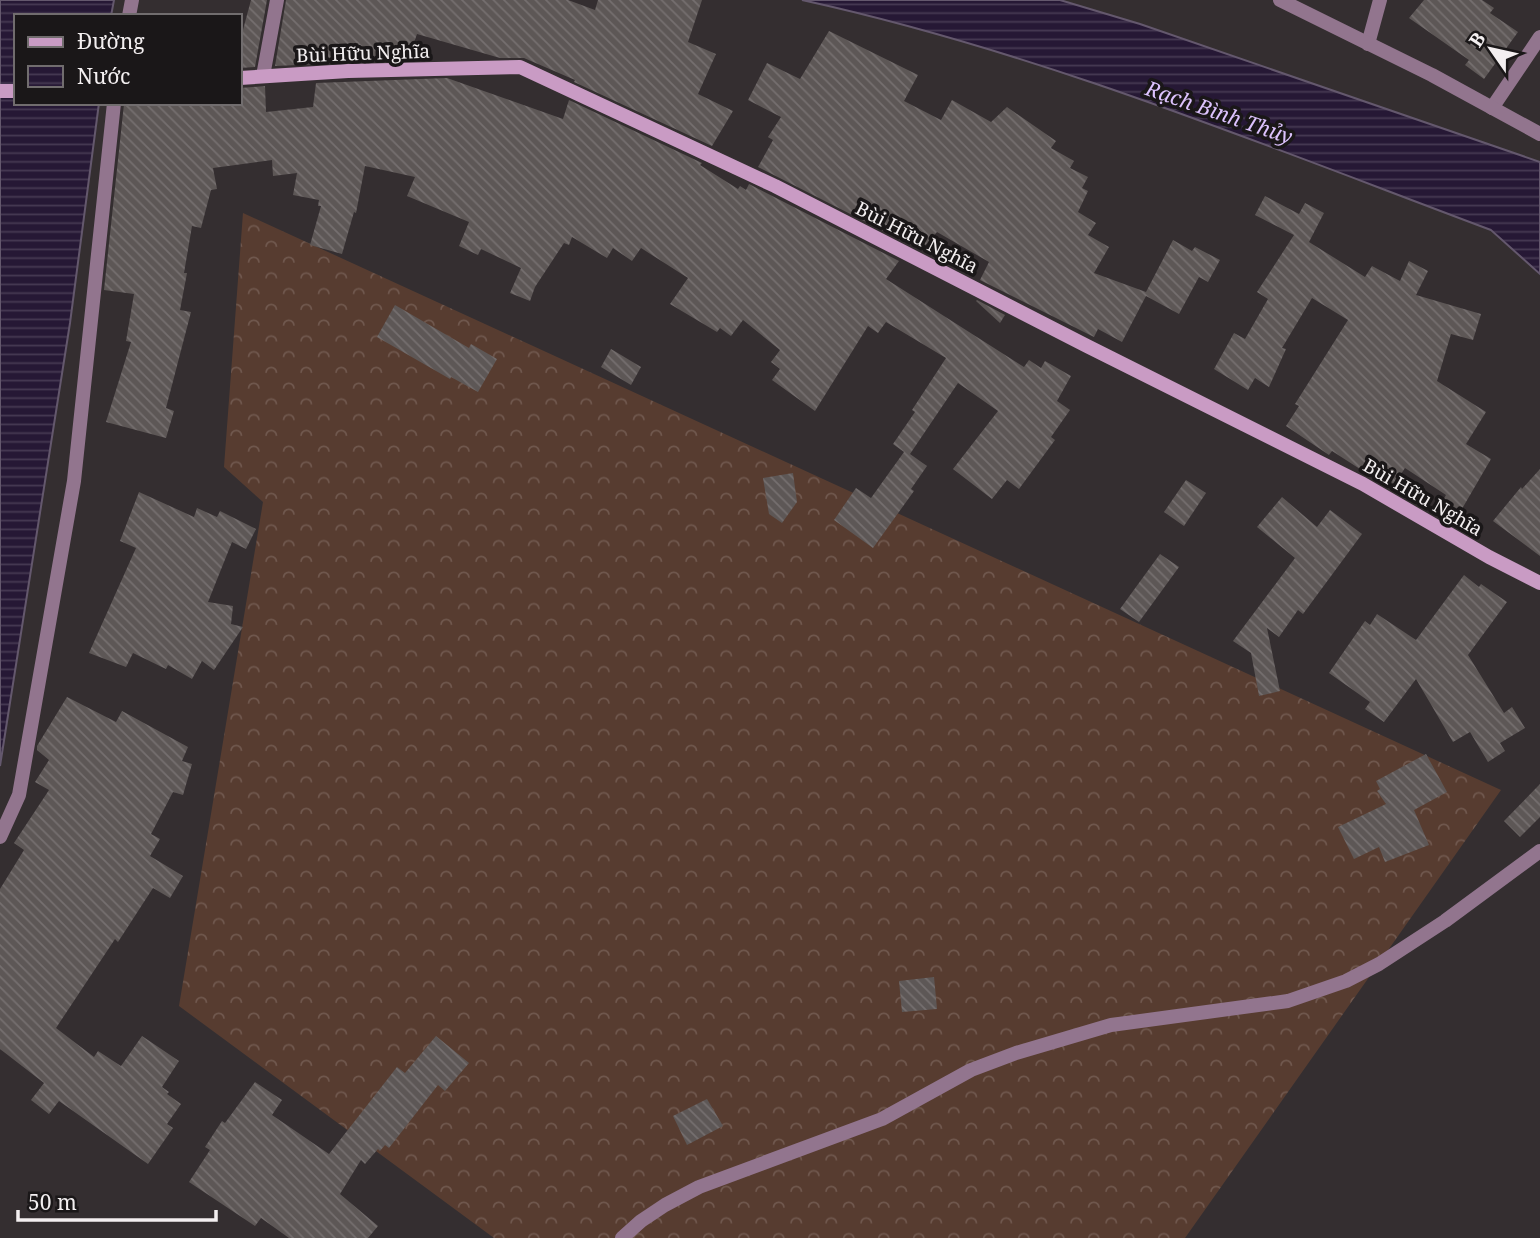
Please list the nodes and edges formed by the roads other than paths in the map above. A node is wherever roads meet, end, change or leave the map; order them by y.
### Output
1 (277, 0) edge
2 (1280, 0) edge
3 (1380, 0) edge
4 (1540, 37) edge
5 (1368, 44) junction
6 (263, 76) junction
7 (242, 78) edge
8 (114, 105) edge
9 (1492, 108) junction
10 (1540, 134) edge
11 (1540, 583) edge
12 (0, 837) edge
13 (1540, 851) edge
14 (622, 1238) edge

1 - 6 street
2 - 5 street
3 - 5 street
4 - 9 street
5 - 9 street
6 - 7 main road, Bùi Hữu Nghĩa
6 - 11 main road, Bùi Hữu Nghĩa
8 - 12 street
9 - 10 street
13 - 14 street

